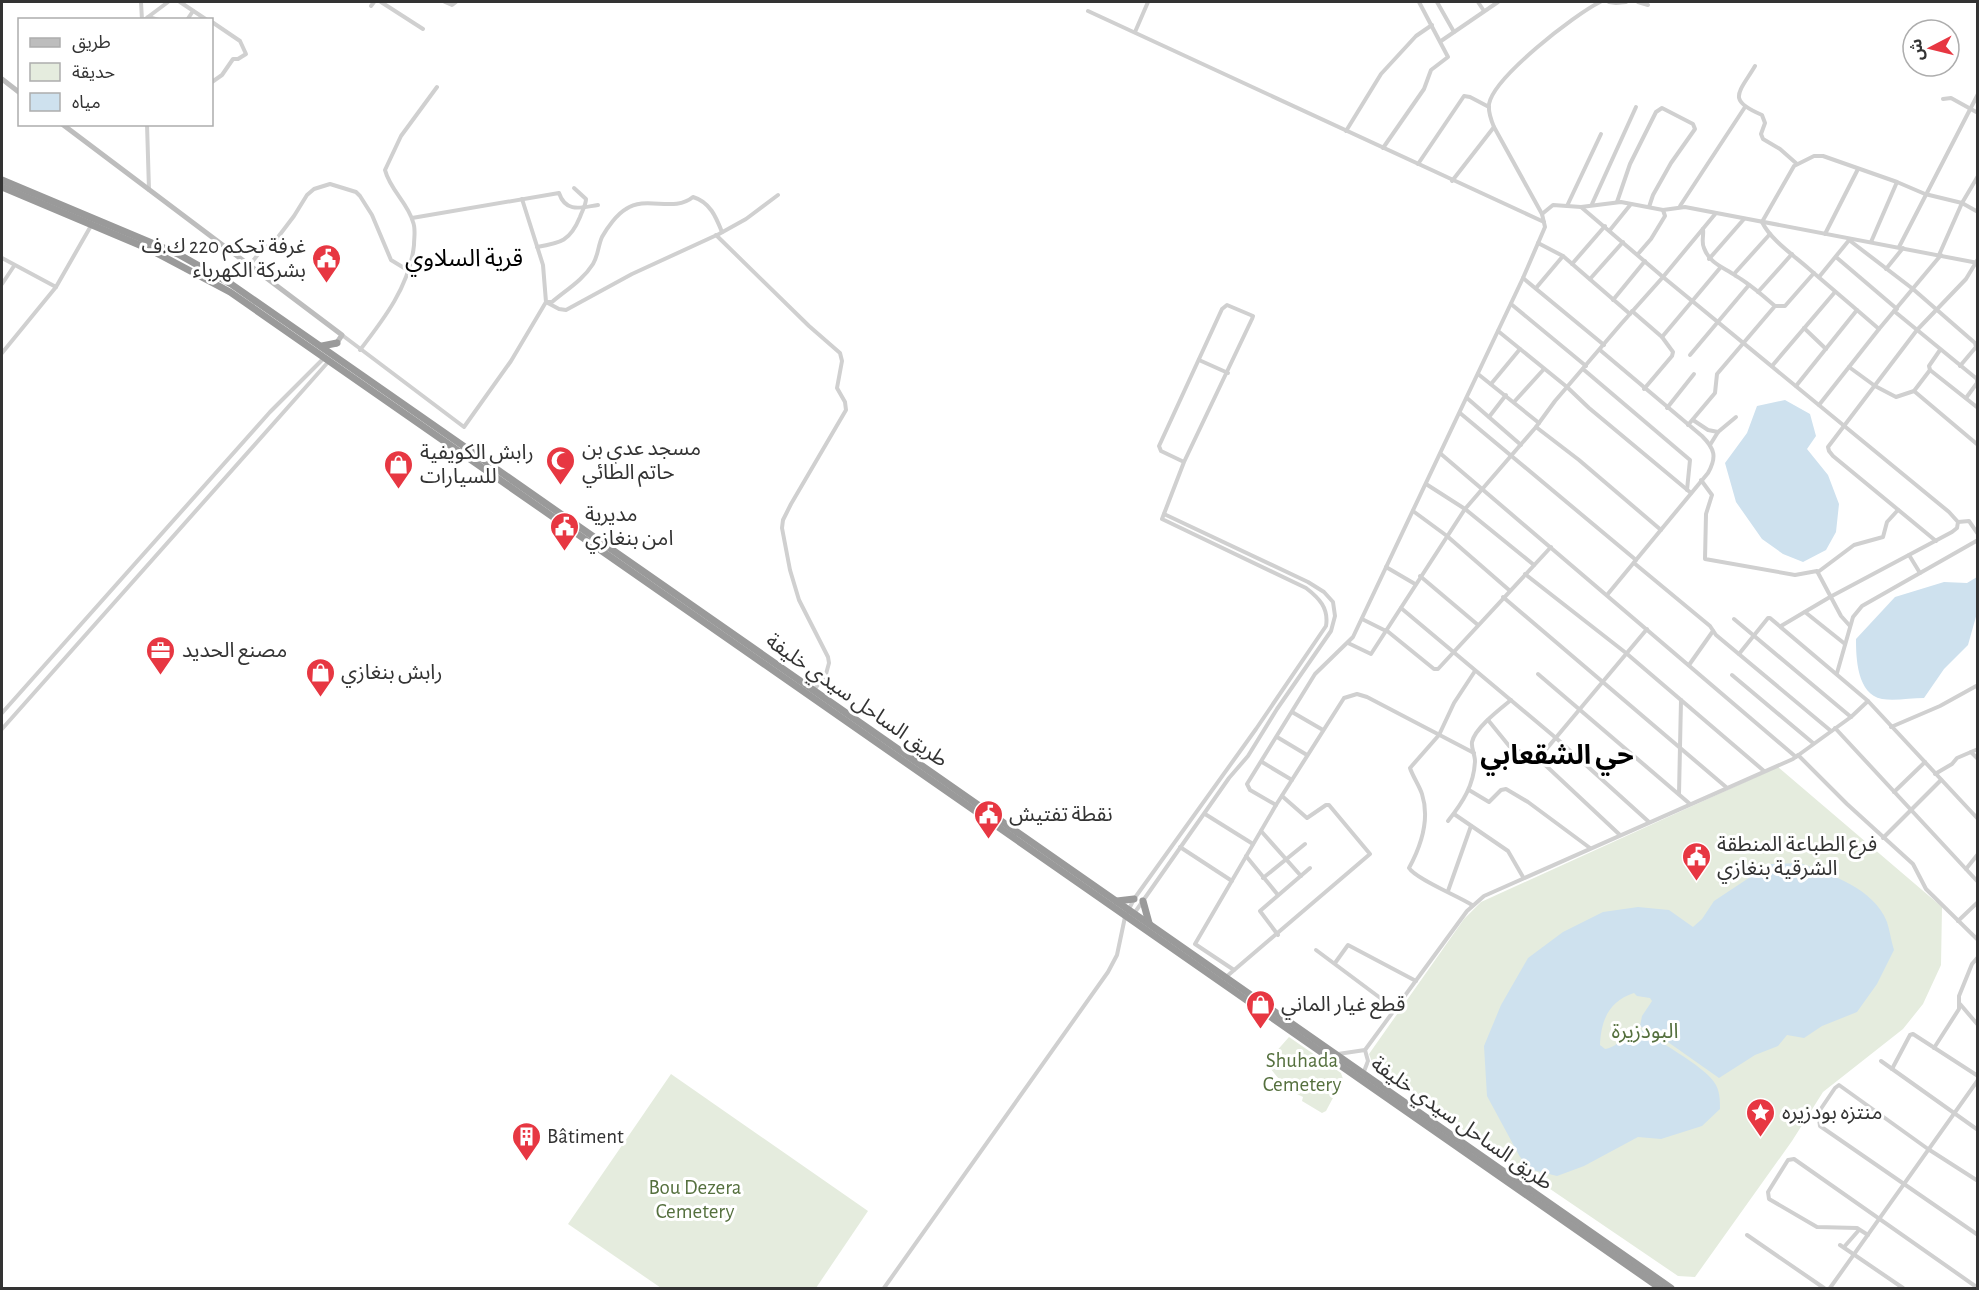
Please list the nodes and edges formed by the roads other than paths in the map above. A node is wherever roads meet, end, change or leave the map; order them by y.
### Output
1 (141, 2) edge
2 (168, 2) edge
3 (180, 2) edge
4 (374, 2) edge
5 (381, 2) edge
6 (445, 2) edge
7 (456, 2) edge
8 (1148, 2) edge
9 (1419, 2) edge
10 (1437, 2) edge
11 (1478, 2) edge
12 (1498, 2) edge
13 (1600, 2) edge
14 (1610, 2) edge
15 (1626, 2) edge
16 (1638, 2) edge
17 (1648, 5) dead end
18 (370, 6) dead end
19 (193, 11) junction
20 (1088, 11) dead end
21 (1484, 11) junction
22 (145, 18) edge
23 (146, 18) edge
24 (188, 18) edge
25 (204, 18) edge
26 (213, 23) edge
27 (1432, 25) junction
28 (423, 29) dead end
29 (1426, 31) junction
30 (1135, 32) junction
31 (1436, 32) junction
32 (1454, 32) junction
33 (1441, 41) junction
34 (1755, 66) dead end
35 (2, 79) edge
36 (213, 81) edge
37 (437, 87) dead end
38 (18, 91) edge
39 (1977, 94) edge
40 (1943, 99) dead end
41 (1489, 107) junction
42 (1636, 107) dead end
43 (1745, 107) junction
44 (1969, 109) junction
45 (1977, 114) edge
46 (65, 126) edge
47 (147, 126) edge
48 (1494, 127) junction
49 (1346, 131) junction
50 (1601, 134) dead end
51 (1383, 148) junction
52 (1418, 164) junction
53 (1797, 164) junction
54 (1858, 169) junction
55 (1977, 176) edge
56 (2, 180) edge
57 (1452, 181) junction
58 (1897, 182) junction
59 (2, 187) edge
60 (574, 188) dead end
61 (149, 190) junction
62 (1925, 194) junction
63 (778, 195) dead end
64 (522, 199) junction
65 (1617, 202) junction
66 (1962, 202) junction
67 (1592, 204) junction
68 (1631, 204) junction
69 (598, 205) dead end
70 (1567, 206) junction
71 (1581, 207) junction
72 (1649, 207) junction
73 (1679, 207) junction
74 (584, 208) junction
75 (1663, 210) junction
76 (1977, 212) edge
77 (1716, 213) junction
78 (1542, 214) junction
79 (412, 218) junction
80 (1744, 219) junction
81 (1544, 222) junction
82 (1762, 222) junction
83 (92, 224) junction
84 (1605, 226) junction
85 (1703, 228) junction
86 (1610, 230) junction
87 (722, 232) junction
88 (1770, 234) junction
89 (1825, 234) junction
90 (717, 235) junction
91 (1850, 239) junction
92 (1623, 242) junction
93 (1871, 242) junction
94 (1538, 243) junction
95 (537, 247) junction
96 (1901, 248) junction
97 (1638, 254) junction
98 (1792, 254) junction
99 (1940, 255) junction
100 (1563, 256) junction
101 (1836, 257) junction
102 (2, 259) edge
103 (1709, 259) junction
104 (1646, 261) junction
105 (1977, 261) edge
106 (1572, 264) junction
107 (14, 266) junction
108 (249, 266) junction
109 (1720, 268) junction
110 (1886, 269) junction
111 (409, 271) junction
112 (1814, 273) junction
113 (1734, 274) junction
114 (1819, 277) junction
115 (1523, 278) junction
116 (1664, 278) junction
117 (1590, 279) junction
118 (2, 284) edge
119 (1749, 285) junction
120 (56, 287) junction
121 (1536, 288) junction
122 (1913, 289) junction
123 (1758, 292) junction
124 (1834, 292) junction
125 (1613, 300) junction
126 (1693, 301) junction
127 (546, 302) junction
128 (1511, 304) junction
129 (1775, 306) junction
130 (1857, 310) junction
131 (1896, 310) junction
132 (1935, 310) junction
133 (1631, 313) junction
134 (1718, 322) junction
135 (1804, 328) junction
136 (1879, 329) junction
137 (1917, 330) junction
138 (1498, 331) junction
139 (1662, 337) junction
140 (339, 340) junction
141 (1744, 343) junction
142 (1604, 345) junction
143 (321, 346) junction
144 (1520, 349) junction
145 (1826, 349) junction
146 (360, 350) junction
147 (1600, 350) junction
148 (1940, 350) junction
149 (2, 353) edge
150 (1690, 355) dead end
151 (331, 357) junction
152 (1199, 360) junction
153 (1772, 366) junction
154 (1960, 366) junction
155 (1849, 367) junction
156 (1585, 368) junction
157 (1544, 369) junction
158 (1930, 370) junction
159 (1228, 373) junction
160 (1478, 374) junction
161 (1694, 374) dead end
162 (1491, 384) junction
163 (1796, 386) junction
164 (1875, 386) junction
165 (1568, 387) junction
166 (1644, 389) junction
167 (1914, 391) junction
168 (1506, 395) junction
169 (1467, 397) junction
170 (1966, 398) junction
171 (1514, 402) junction
172 (1819, 405) junction
173 (1667, 408) junction
174 (1977, 408) edge
175 (1460, 413) junction
176 (1489, 417) junction
177 (1736, 417) dead end
178 (1693, 420) junction
179 (1538, 425) junction
180 (1688, 425) junction
181 (1844, 426) junction
182 (1718, 432) junction
183 (1976, 442) edge
184 (1521, 445) junction
185 (1710, 445) junction
186 (1440, 453) junction
187 (1511, 456) junction
188 (1184, 462) junction
189 (1701, 480) junction
190 (1426, 484) junction
191 (1481, 489) junction
192 (1689, 492) junction
193 (1465, 509) junction
194 (1898, 510) junction
195 (1413, 511) junction
196 (1164, 514) junction
197 (1958, 522) junction
198 (1661, 530) junction
199 (1977, 534) edge
200 (1447, 536) junction
201 (1977, 540) edge
202 (1936, 541) junction
203 (1551, 547) junction
204 (1910, 555) junction
205 (1635, 561) junction
206 (1534, 565) junction
207 (1386, 567) junction
208 (1818, 572) junction
209 (1920, 573) junction
210 (1525, 574) junction
211 (1420, 576) junction
212 (1308, 582) junction
213 (1415, 584) junction
214 (1306, 588) junction
215 (1509, 590) junction
216 (1607, 595) junction
217 (1503, 597) junction
218 (1830, 597) junction
219 (1401, 608) junction
220 (1805, 612) junction
221 (1362, 619) junction
222 (1734, 619) dead end
223 (1478, 625) junction
224 (1781, 626) junction
225 (1850, 626) junction
226 (1647, 628) junction
227 (1386, 631) junction
228 (1713, 631) junction
229 (1754, 635) junction
230 (1348, 643) junction
231 (1845, 644) junction
232 (1454, 652) junction
233 (1626, 653) junction
234 (1739, 654) junction
235 (1689, 665) junction
236 (1475, 671) junction
237 (1838, 673) junction
238 (1538, 674) dead end
239 (1732, 675) dead end
240 (1603, 682) junction
241 (1977, 685) edge
242 (814, 690) junction
243 (1511, 700) junction
244 (1681, 700) junction
245 (1868, 701) junction
246 (1580, 709) junction
247 (1292, 712) junction
248 (2, 713) edge
249 (1851, 717) junction
250 (1488, 720) junction
251 (1891, 727) junction
252 (2, 729) edge
253 (1256, 729) junction
254 (1323, 730) junction
255 (1833, 730) junction
256 (1262, 732) junction
257 (1439, 735) junction
258 (1277, 737) junction
259 (1556, 738) junction
260 (1813, 743) junction
261 (1680, 747) junction
262 (1977, 749) edge
263 (1971, 752) junction
264 (1474, 753) junction
265 (1307, 755) junction
266 (1797, 756) junction
267 (1538, 759) junction
268 (1977, 759) edge
269 (1262, 762) junction
270 (1924, 762) junction
271 (1231, 765) junction
272 (1236, 770) junction
273 (1764, 771) junction
274 (1935, 774) junction
275 (1292, 780) junction
276 (1941, 780) junction
277 (1726, 787) junction
278 (1469, 790) junction
279 (1894, 792) junction
280 (1679, 794) junction
281 (1282, 796) junction
282 (1690, 804) junction
283 (1276, 805) junction
284 (1911, 809) junction
285 (1204, 814) junction
286 (1454, 814) junction
287 (1977, 819) edge
288 (1448, 821) dead end
289 (1649, 822) junction
290 (1471, 826) junction
291 (1261, 831) junction
292 (1620, 835) junction
293 (1883, 838) junction
294 (1253, 844) junction
295 (1305, 844) dead end
296 (1180, 847) junction
297 (1590, 848) junction
298 (1977, 854) edge
299 (1246, 856) junction
300 (1286, 859) junction
301 (1310, 868) dead end
302 (1966, 868) junction
303 (1301, 876) junction
304 (1523, 877) junction
305 (1263, 878) junction
306 (1232, 881) junction
307 (1977, 882) edge
308 (1448, 891) junction
309 (1278, 895) junction
310 (1134, 899) junction
311 (1117, 901) junction
312 (1143, 901) junction
313 (1977, 902) edge
314 (1472, 905) junction
315 (1128, 916) junction
316 (1958, 921) junction
317 (1150, 925) junction
318 (1278, 934) junction
319 (1977, 940) edge
320 (1195, 944) junction
321 (1316, 950) dead end
322 (1189, 952) junction
323 (1977, 957) edge
324 (1335, 963) junction
325 (1234, 970) junction
326 (1225, 977) junction
327 (1416, 981) junction
328 (1960, 1004) junction
329 (1395, 1009) junction
330 (1977, 1025) edge
331 (1934, 1048) junction
332 (1365, 1050) junction
333 (1335, 1054) junction
334 (1881, 1061) dead end
335 (1892, 1070) junction
336 (1363, 1074) junction
337 (1977, 1078) edge
338 (1954, 1114) junction
339 (1977, 1130) edge
340 (1928, 1149) junction
341 (1977, 1181) edge
342 (1905, 1183) junction
343 (1878, 1220) junction
344 (1860, 1229) junction
345 (1747, 1235) dead end
346 (1868, 1235) junction
347 (1977, 1235) edge
348 (1854, 1254) junction
349 (884, 1288) edge
350 (1660, 1288) edge
351 (1671, 1288) edge
352 (1824, 1288) edge
353 (1830, 1288) edge
354 (1903, 1288) edge
355 (1977, 1288) edge

1 - 22 street
2 - 23 street
3 - 19 street
4 - 18 street
5 - 28 street
6 - 7 street
8 - 30 street
9 - 27 street
10 - 32 street
11 - 21 street
12 - 21 street
13 - 41 street
14 - 15 street
16 - 17 street
19 - 24 street
19 - 25 street
20 - 30 street
21 - 32 street
26 - 36 street
27 - 29 street
27 - 31 street
29 - 31 street
29 - 49 street
30 - 49 street
31 - 33 street
32 - 33 street
33 - 51 street
34 - 43 street
35 - 38 street
37 - 79 street
39 - 44 street
40 - 44 street
41 - 48 street
41 - 52 street
42 - 67 street
43 - 53 street
43 - 73 street
44 - 45 street
44 - 62 street
46 - 61 street
47 - 61 street
48 - 57 street
48 - 78 street
49 - 51 street
50 - 70 street
51 - 52 street
52 - 57 street
53 - 54 street
53 - 82 street
54 - 58 street
54 - 89 street
55 - 66 street
56 - 143 highway, طريق الساحل سيدي خليفة
57 - 81 street
58 - 62 street
58 - 93 street
59 - 83 highway
60 - 74 street
61 - 108 street
62 - 66 street
62 - 96 street
63 - 87 street
64 - 74 street
64 - 79 street
64 - 95 street
65 - 67 street
65 - 68 street
65 - 72 street
66 - 76 street
66 - 99 street
67 - 71 street
68 - 72 street
68 - 86 street
69 - 74 street
70 - 71 street
70 - 78 street
71 - 84 street
72 - 75 street
73 - 75 street
73 - 77 street
74 - 95 street
75 - 97 street
77 - 80 street
77 - 85 street
78 - 81 street
79 - 111 street
80 - 82 street
80 - 103 street
81 - 94 street
82 - 88 street
82 - 89 street
83 - 120 street
83 - 151 highway
84 - 86 street
84 - 106 street
85 - 103 street
85 - 116 street
86 - 92 street
87 - 90 street
87 - 127 street
88 - 98 street
88 - 113 street
89 - 91 street
90 - 127 street
90 - 242 street
91 - 93 street
91 - 101 street
91 - 110 street
92 - 97 street
92 - 117 street
93 - 96 street
94 - 100 street
94 - 115 street
95 - 127 street
96 - 99 street
96 - 110 street
97 - 104 street
98 - 112 street
98 - 123 street
99 - 105 street
99 - 122 street
100 - 106 street
100 - 121 street
101 - 114 street
101 - 131 street
102 - 107 street
103 - 109 street
104 - 116 street
104 - 125 street
105 - 132 street
106 - 117 street
107 - 118 street
107 - 120 street
108 - 111 street
108 - 140 street
109 - 113 street
109 - 126 street
110 - 122 street
111 - 146 street
112 - 114 street
112 - 129 street
113 - 119 street
114 - 124 street
115 - 121 street
115 - 128 street
116 - 126 street
116 - 133 street
117 - 125 street
119 - 123 street
119 - 134 street
120 - 149 street
121 - 142 street
122 - 131 street
122 - 132 street
123 - 129 street
124 - 130 street
124 - 135 street
125 - 133 street
126 - 134 street
126 - 139 street
127 - 146 street
128 - 138 street
128 - 156 street
129 - 141 street
130 - 136 street
130 - 145 street
131 - 136 street
131 - 137 street
132 - 137 street
132 - 154 street
133 - 139 street
133 - 142 street
134 - 141 street
134 - 150 street
135 - 145 street
135 - 153 street
136 - 155 street
137 - 148 street
137 - 164 street
138 - 144 street
138 - 160 street
139 - 166 street
140 - 143 highway
140 - 146 street
140 - 151 highway
140 - 151 street
141 - 153 street
141 - 178 street
142 - 147 street
143 - 151 highway, طريق الساحل سيدي خليفة
144 - 157 street
144 - 162 street
145 - 163 street
147 - 156 street
147 - 166 street
148 - 154 street
148 - 158 street
151 - 242 highway, طريق الساحل سيدي خليفة
151 - 248 street
151 - 252 street
151 - 315 highway
152 - 159 street
152 - 159 street
152 - 188 street
153 - 163 street
154 - 170 street
155 - 164 street
155 - 172 street
156 - 165 street
156 - 192 street
157 - 165 street
157 - 171 street
158 - 167 street
158 - 170 street
159 - 188 street
160 - 162 street
160 - 169 street
161 - 173 street
162 - 168 street
163 - 172 street
164 - 167 street
164 - 181 street
165 - 179 street
165 - 192 street
166 - 173 street
167 - 183 street
168 - 171 street
168 - 176 street
169 - 175 street
169 - 176 street
170 - 174 street
171 - 179 street
172 - 181 street
173 - 180 street
175 - 186 street
175 - 187 street
176 - 184 street
177 - 182 street
178 - 180 street
178 - 182 street
179 - 184 street
179 - 198 street
180 - 185 street
181 - 194 street
181 - 197 street
182 - 185 street
184 - 187 street
185 - 189 street
186 - 190 street
186 - 191 street
187 - 191 street
187 - 205 street
188 - 196 street
189 - 192 street
189 - 208 street
190 - 193 street
190 - 195 street
191 - 193 street
191 - 203 street
192 - 198 street
193 - 200 street
193 - 206 street
194 - 202 street
194 - 208 street
195 - 200 street
195 - 207 street
196 - 212 street
196 - 214 street
197 - 199 street
197 - 202 street
198 - 205 street
200 - 211 street
200 - 215 street
201 - 209 street
202 - 204 street
203 - 206 street
203 - 216 street
204 - 209 street
204 - 218 street
205 - 216 street
205 - 228 street
206 - 210 street
207 - 213 street
207 - 221 street
208 - 218 street
209 - 225 street
210 - 215 street
210 - 233 street
211 - 213 street
211 - 223 street
212 - 214 street
212 - 256 street
213 - 219 street
214 - 253 street
215 - 217 street
216 - 226 street
217 - 223 street
217 - 240 street
218 - 220 street
218 - 225 street
219 - 227 street
219 - 232 street
220 - 224 street
220 - 231 street
221 - 227 street
221 - 230 street
222 - 229 street
223 - 232 street
224 - 229 street
224 - 237 street
225 - 231 street
226 - 233 street
226 - 235 street
227 - 230 street
227 - 232 street
228 - 234 street
228 - 235 street
229 - 234 street
229 - 249 street
230 - 247 street
231 - 237 street
232 - 236 street
233 - 240 street
233 - 244 street
234 - 255 street
235 - 266 street
236 - 243 street
236 - 257 street
237 - 245 street
238 - 246 street
239 - 260 street
240 - 246 street
240 - 261 street
241 - 251 street
242 - 311 highway, طريق الساحل سيدي خليفة
243 - 250 street
243 - 259 street
244 - 261 street
244 - 273 street
245 - 249 street
245 - 251 street
246 - 259 street
246 - 280 street
247 - 254 street
247 - 258 street
249 - 255 street
250 - 264 street
250 - 267 street
251 - 270 street
253 - 256 street
253 - 271 street
254 - 257 street
254 - 265 street
255 - 260 street
255 - 279 street
256 - 272 street
257 - 264 street
257 - 308 street
258 - 265 street
258 - 269 street
259 - 267 street
259 - 289 street
260 - 266 street
261 - 277 street
261 - 280 street
262 - 263 street
263 - 268 street
263 - 274 street
264 - 278 street
265 - 275 street
266 - 273 street
266 - 293 street
267 - 292 street
269 - 275 street
269 - 283 street
270 - 274 street
270 - 279 street
271 - 272 street
271 - 310 street
272 - 285 street
273 - 277 street
274 - 276 street
275 - 281 street
276 - 284 street
276 - 287 street
277 - 282 street
278 - 286 street
278 - 297 street
279 - 284 street
280 - 282 street
281 - 283 street
281 - 318 street
282 - 289 street
283 - 291 street
284 - 293 street
284 - 302 street
285 - 294 street
285 - 296 street
286 - 288 street
286 - 290 street
289 - 292 street
290 - 304 street
290 - 308 street
291 - 294 street
291 - 300 street
292 - 297 street
293 - 316 street
294 - 299 street
295 - 300 street
296 - 306 street
296 - 312 street
297 - 304 street
298 - 302 street
299 - 305 street
299 - 306 street
300 - 303 street
300 - 305 street
301 - 303 street
302 - 307 street
303 - 309 street
304 - 314 street
305 - 309 street
306 - 320 street
308 - 314 street
309 - 318 street
310 - 311 highway
310 - 315 street
311 - 315 highway, طريق الساحل سيدي خليفة
312 - 315 street
312 - 317 highway
313 - 316 street
314 - 327 street
315 - 317 highway, طريق الساحل سيدي خليفة
315 - 349 street
315 - 350 highway
316 - 319 street
317 - 322 highway, طريق الساحل سيدي خليفة
318 - 325 street
320 - 322 street
320 - 325 street
321 - 324 street
322 - 326 highway, طريق الساحل سيدي خليفة
323 - 328 street
324 - 327 street
324 - 329 street
325 - 326 street
326 - 333 highway, طريق الساحل سيدي خليفة
327 - 329 street
328 - 330 street
328 - 331 street
329 - 332 street
331 - 335 street
331 - 337 street
332 - 333 street
332 - 336 street
333 - 336 highway, طريق الساحل سيدي خليفة
334 - 335 street
335 - 338 street
336 - 351 highway, طريق الساحل سيدي خليفة
337 - 338 street
338 - 339 street
338 - 340 street
340 - 341 street
340 - 342 street
340 - 342 street
342 - 343 street
342 - 347 street
343 - 344 street
343 - 346 street
343 - 355 street
344 - 346 street
344 - 348 street
345 - 352 street
346 - 348 street
348 - 353 street
348 - 354 street

